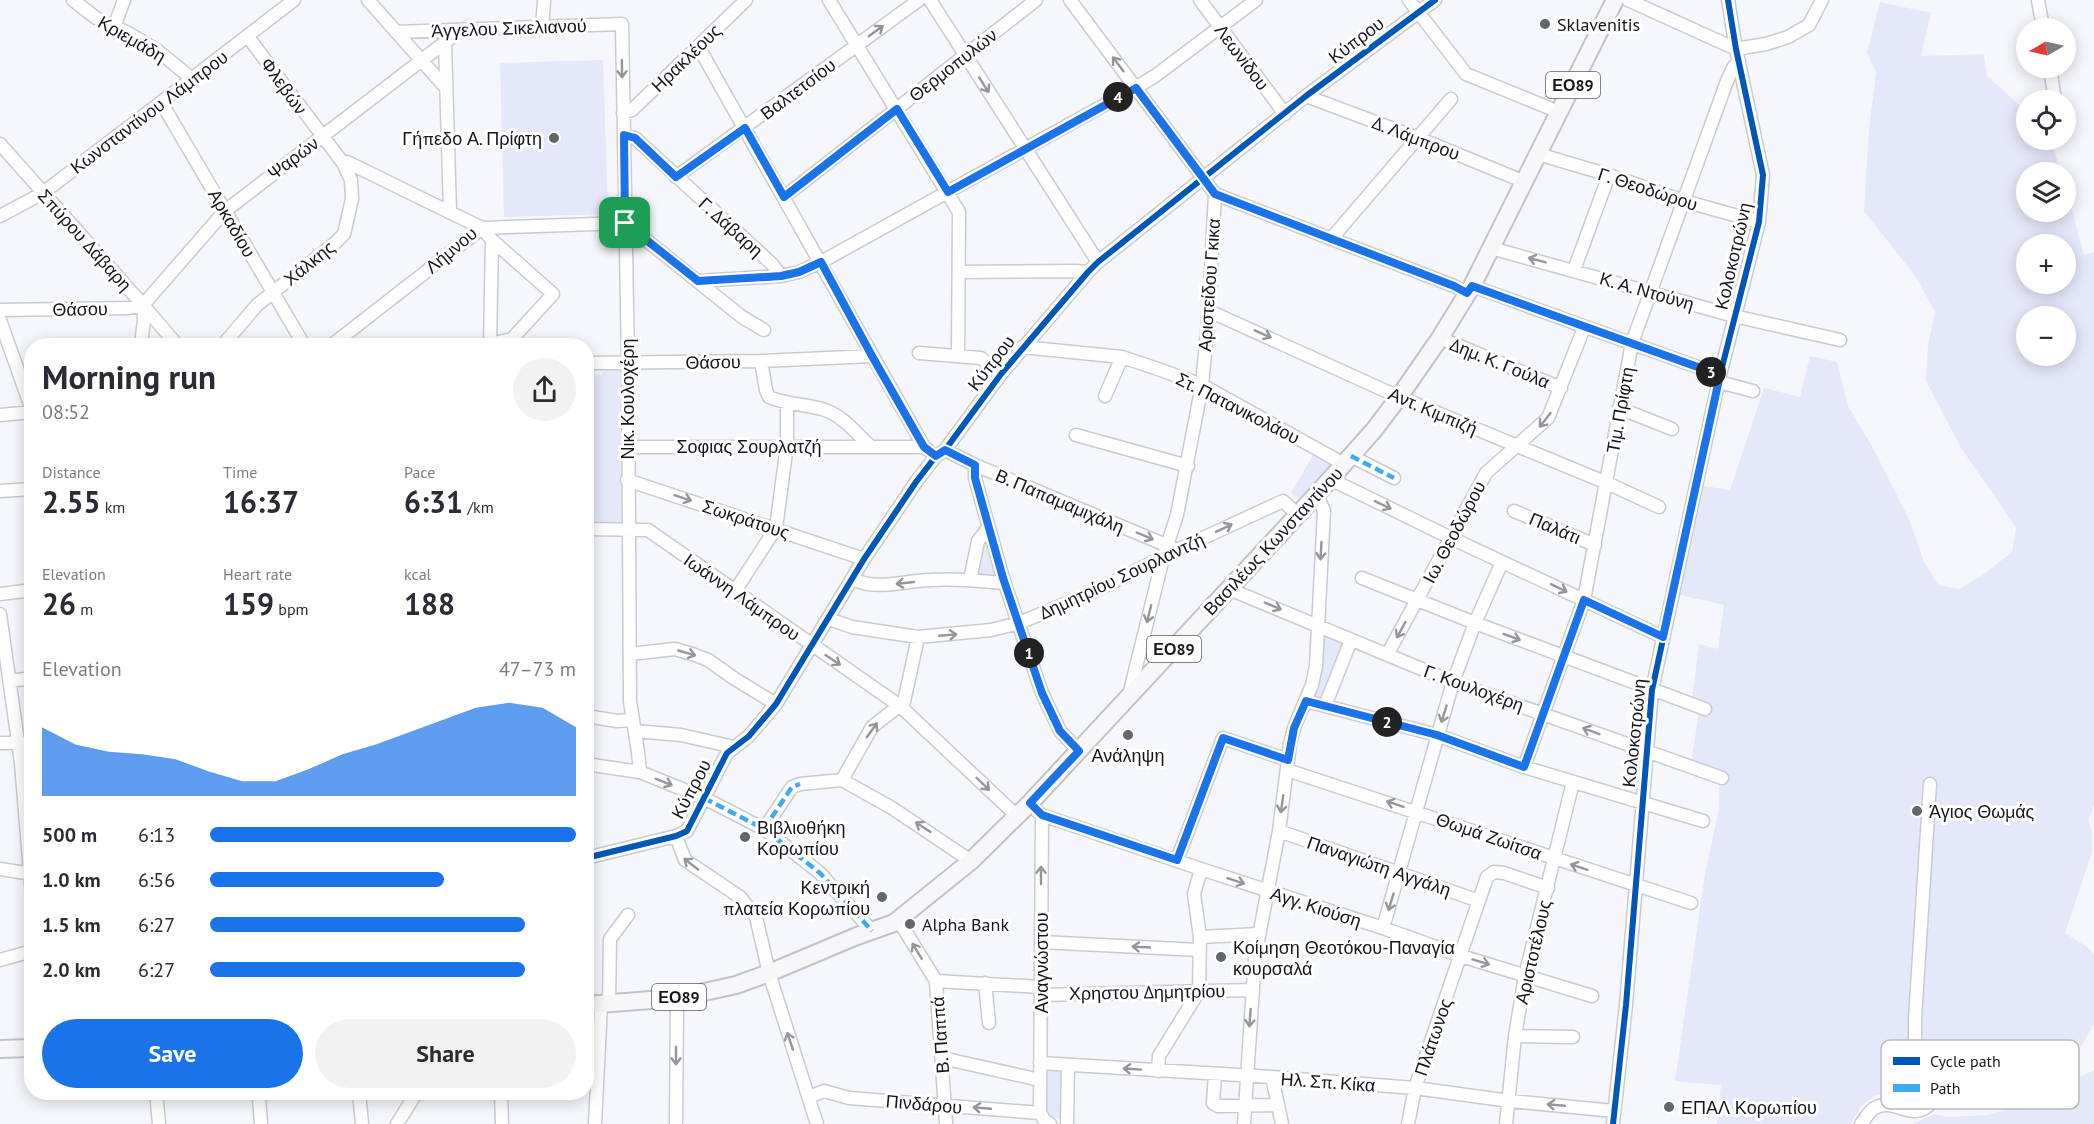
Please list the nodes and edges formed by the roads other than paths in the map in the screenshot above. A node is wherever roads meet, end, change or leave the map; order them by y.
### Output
1 (73, 0) edge
2 (124, 0) edge
3 (294, 0) edge
4 (368, 0) edge
5 (544, 0) edge
6 (746, 0) edge
7 (830, 0) edge
8 (919, 0) edge
9 (930, 0) edge
10 (1036, 0) edge
11 (1071, 0) edge
12 (1200, 0) edge
13 (1256, 0) edge
14 (1409, 0) edge
15 (1435, 0) edge
16 (1615, 0) edge
17 (1628, 0) edge
18 (1728, 0) edge
19 (1822, 0) edge
20 (2038, 0) edge
21 (1418, 12) junction
22 (2041, 18) edge
23 (622, 24) joint
24 (114, 27) junction
25 (1220, 27) junction
26 (542, 28) junction
27 (461, 30) junction
28 (396, 32) junction
29 (248, 37) junction
30 (445, 43) junction
31 (857, 45) junction
32 (698, 46) junction
33 (1736, 49) junction
34 (965, 56) junction
35 (421, 61) junction
36 (1739, 61) junction
37 (192, 78) junction
38 (446, 88) junction
39 (1136, 88) junction
40 (1306, 96) junction
41 (1451, 99) dead end
42 (161, 102) junction
43 (897, 109) junction
44 (1559, 112) junction
45 (623, 113) junction
46 (1285, 114) junction
47 (745, 128) junction
48 (624, 135) junction
49 (321, 137) junction
50 (1418, 138) junction
51 (0, 144) edge
52 (1024, 148) junction
53 (1538, 154) junction
54 (343, 163) junction
55 (1609, 176) junction
56 (676, 177) junction
57 (1203, 178) junction
58 (1525, 182) junction
59 (948, 192) junction
60 (43, 193) junction
61 (1215, 194) junction
62 (784, 197) junction
63 (1684, 201) junction
64 (225, 211) junction
65 (450, 212) junction
66 (0, 216) edge
67 (1759, 222) junction
68 (625, 223) junction
69 (482, 228) junction
70 (1330, 238) junction
71 (492, 240) junction
72 (1491, 248) junction
73 (821, 262) junction
74 (1098, 262) junction
75 (1574, 270) junction
76 (959, 272) junction
77 (1088, 272) junction
78 (781, 276) junction
79 (698, 281) junction
80 (1469, 289) junction
81 (273, 292) junction
82 (1650, 293) junction
83 (143, 305) junction
84 (0, 310) edge
85 (1209, 310) junction
86 (1734, 316) junction
87 (0, 320) edge
88 (1584, 328) junction
89 (764, 330) dead end
90 (142, 338) edge
91 (171, 338) edge
92 (229, 338) edge
93 (300, 338) edge
94 (341, 338) edge
95 (490, 338) edge
96 (513, 338) edge
97 (1440, 338) junction
98 (1840, 340) dead end
99 (1632, 343) junction
100 (1022, 347) junction
101 (919, 353) dead end
102 (872, 356) junction
103 (958, 356) junction
104 (1122, 357) junction
105 (761, 361) junction
106 (594, 363) edge
107 (627, 363) junction
108 (24, 372) edge
109 (1000, 374) junction
110 (1719, 378) junction
111 (1202, 385) junction
112 (1561, 387) junction
113 (1753, 391) dead end
114 (1105, 396) dead end
115 (1399, 398) junction
116 (787, 403) junction
117 (1619, 408) junction
118 (24, 412) edge
119 (0, 415) edge
120 (1672, 429) dead end
121 (1076, 435) dead end
122 (787, 445) junction
123 (870, 446) junction
124 (1516, 446) junction
125 (627, 447) junction
126 (924, 447) junction
127 (940, 453) junction
128 (1348, 460) junction
129 (975, 465) junction
130 (1188, 466) junction
131 (1394, 478) dead end
132 (1330, 479) junction
133 (627, 480) junction
134 (1607, 483) junction
135 (24, 490) edge
136 (0, 491) edge
137 (1317, 494) junction
138 (1659, 507) dead end
139 (1514, 511) dead end
140 (1298, 514) junction
141 (989, 526) junction
142 (627, 528) junction
143 (776, 528) junction
144 (594, 529) edge
145 (1450, 538) junction
146 (1595, 545) junction
147 (1169, 551) junction
148 (864, 559) junction
149 (1502, 562) junction
150 (1362, 578) dead end
151 (852, 579) junction
152 (970, 580) junction
153 (1005, 583) junction
154 (1229, 589) junction
155 (24, 591) edge
156 (735, 591) junction
157 (0, 594) edge
158 (1418, 600) junction
159 (1584, 600) junction
160 (0, 614) edge
161 (829, 619) junction
162 (1019, 623) junction
163 (1475, 624) junction
164 (1317, 625) junction
165 (918, 637) junction
166 (1663, 637) junction
167 (1351, 640) junction
168 (811, 646) junction
169 (630, 654) junction
170 (1387, 655) junction
171 (1565, 656) junction
172 (24, 679) edge
173 (10, 681) junction
174 (1453, 682) junction
175 (1652, 690) junction
176 (1129, 697) junction
177 (1306, 701) junction
178 (776, 704) junction
179 (900, 706) junction
180 (1325, 706) junction
181 (1705, 709) dead end
182 (1543, 713) junction
183 (594, 717) edge
184 (633, 725) junction
185 (1437, 735) junction
186 (0, 743) edge
187 (18, 743) junction
188 (24, 743) edge
189 (734, 747) junction
190 (1079, 751) junction
191 (1646, 752) junction
192 (594, 765) edge
193 (1287, 765) junction
194 (1524, 767) junction
195 (640, 772) junction
196 (1722, 778) dead end
197 (842, 780) junction
198 (1573, 782) junction
199 (1930, 784) dead end
200 (704, 798) junction
201 (1642, 802) junction
202 (24, 803) edge
203 (1036, 809) junction
204 (1418, 812) junction
205 (1017, 816) junction
206 (1703, 821) dead end
207 (764, 829) junction
208 (1279, 831) junction
209 (676, 836) junction
210 (594, 856) edge
211 (1554, 859) junction
212 (1177, 860) junction
213 (971, 861) junction
214 (0, 869) edge
215 (1201, 869) junction
216 (1400, 872) junction
217 (24, 873) edge
218 (1635, 885) junction
219 (1548, 888) junction
220 (1268, 891) junction
221 (1479, 901) junction
222 (1691, 903) dead end
223 (628, 915) dead end
224 (899, 921) junction
225 (1383, 928) junction
226 (872, 931) junction
227 (1258, 934) junction
228 (1041, 942) junction
229 (1199, 943) junction
230 (24, 953) edge
231 (1461, 956) junction
232 (0, 960) edge
233 (770, 973) junction
234 (1525, 976) junction
235 (936, 981) junction
236 (985, 983) junction
237 (1252, 990) junction
238 (1041, 991) junction
239 (1199, 991) junction
240 (1592, 996) dead end
241 (676, 998) junction
242 (599, 1004) edge
243 (989, 1023) dead end
244 (1515, 1036) junction
245 (1573, 1036) dead end
246 (1915, 1040) edge
247 (24, 1048) edge
248 (0, 1049) edge
249 (942, 1058) junction
250 (1041, 1063) junction
251 (1068, 1065) junction
252 (1158, 1071) junction
253 (1215, 1074) junction
254 (1246, 1076) junction
255 (1272, 1077) junction
256 (1040, 1080) junction
257 (1415, 1088) junction
258 (809, 1097) junction
259 (157, 1100) edge
260 (259, 1100) edge
261 (360, 1100) edge
262 (412, 1100) edge
263 (501, 1100) edge
264 (1510, 1101) junction
265 (945, 1105) junction
266 (1245, 1105) junction
267 (1278, 1105) junction
268 (1881, 1106) edge
269 (1900, 1109) edge
270 (1926, 1109) edge
271 (1614, 1111) junction
272 (1040, 1113) junction
273 (159, 1124) edge
274 (261, 1124) edge
275 (362, 1124) edge
276 (397, 1124) edge
277 (502, 1124) edge
278 (595, 1124) edge
279 (676, 1124) edge
280 (817, 1124) edge
281 (946, 1124) edge
282 (1050, 1124) edge
283 (1067, 1124) edge
284 (1244, 1124) edge
285 (1282, 1124) edge
286 (1408, 1124) edge
287 (1506, 1124) edge
288 (1613, 1124) edge
289 (1861, 1124) edge

1 - 24 street, Κριεμάδη
2 - 24 street
3 - 29 street, Κωνσταντίνου Λάμπρου
4 - 28 street
5 - 26 street
6 - 32 street, Ηρακλέους
7 - 31 street
31 -> 8 street, Βαλτετσίου
9 - 34 street
10 - 34 street, Θερμοπυλών
39 -> 11 street, Αριστείδου Γκικα
12 - 25 street, Λεωνίδου
13 - 25 street
14 - 21 street
15 - 21 street, Κύπρου
16 - 44 main road, Βασιλέως Κωνσταντίνου / ΕΟ89
17 - 33 street
18 - 33 street, Κολοκοτρώνη
19 - 33 street
20 - 22 street
21 - 40 street, Κύπρου
21 - 44 street
23 - 26 street, Άγγελου Σικελιανού
23 -> 45 street, Νικ. Κουλοχέρη
24 - 37 street, Κριεμάδη
25 - 39 street
25 - 46 street, Λεωνίδου
26 - 27 street, Άγγελου Σικελιανού
27 - 28 street, Άγγελου Σικελιανού
27 - 30 street, Ψαρών
28 - 35 street
29 - 37 street, Κωνσταντίνου Λάμπρου
29 - 49 street, Φλεβών
30 - 35 street, Ψαρών
30 - 38 street
31 - 43 street
31 - 47 street, Βαλτετσίου
32 - 45 street, Ηρακλέους
32 - 47 street
33 - 36 street, Κολοκοτρώνη
34 - 43 street, Θερμοπυλών
34 -> 52 street
35 - 38 street
35 - 49 street, Ψαρών
36 - 63 street, Τιμ. Πρίφτη
36 - 67 street, Κολοκοτρώνη
37 - 42 street, Κωνσταντίνου Λάμπρου
38 - 65 street
39 - 52 street
39 - 57 street, Αριστείδου Γκικα
40 - 46 street, Κύπρου
40 - 50 street, Δ. Λάμπρου
41 - 50 street
42 - 60 street, Κωνσταντίνου Λάμπρου
42 - 64 street, Αρκαδίου
43 - 59 street
43 - 62 street, Θερμοπυλών
44 - 53 main road, Βασιλέως Κωνσταντίνου / ΕΟ89
45 - 48 street, Νικ. Κουλοχέρη
46 - 57 street, Κύπρου
47 - 56 street, Βαλτετσίου
47 - 62 street
48 - 56 street, Γ. Δάβαρη
48 - 68 street, Νικ. Κουλοχέρη
49 - 54 street, Φλεβών
49 - 64 street, Ψαρών
50 - 58 street, Δ. Λάμπρου
50 - 70 street
51 - 60 street, Σπύρου Δάβαρη
52 - 59 street
52 - 74 street
53 - 55 street, Γ. Θεοδώρου
53 - 58 main road, Βασιλέως Κωνσταντίνου / ΕΟ89
54 - 65 street, Λήμνου
54 - 81 street, Χάλκης
55 - 63 street, Γ. Θεοδώρου
55 - 75 street
56 - 78 street, Γ. Δάβαρη
57 - 61 street, Αριστείδου Γκικα
57 - 74 street, Κύπρου
58 - 72 main road, Βασιλέως Κωνσταντίνου / ΕΟ89
59 - 73 street
59 - 76 street
60 - 66 street, Κωνσταντίνου Λάμπρου
60 - 83 street, Σπύρου Δάβαρη
61 - 70 street
61 - 85 street, Αριστείδου Γκικα
62 - 73 street
63 - 67 street, Γ. Θεοδώρου
63 - 82 street, Τιμ. Πρίφτη
64 - 81 street, Αρκαδίου
64 - 83 street, Ψαρών
65 - 69 street, Λήμνου
67 - 86 street, Κολοκοτρώνη
68 - 69 street
68 - 79 street
68 - 107 street, Νικ. Κουλοχέρη
69 - 71 street, Λήμνου
69 - 94 street, Λήμνου
70 - 80 street
71 - 95 street
71 - 96 street, Λήμνου
75 -> 72 street, Κ. Α. Ντούνη
72 - 80 main road, Βασιλέως Κωνσταντίνου / ΕΟ89
73 - 78 street
73 - 102 street
74 - 77 street, Κύπρου
75 - 82 street, Κ. Α. Ντούνη
76 - 77 street
76 - 103 street
77 - 100 street, Κύπρου
78 - 79 street
79 - 89 street
80 - 88 street
80 - 97 main road, Βασιλέως Κωνσταντίνου / ΕΟ89
81 - 92 street, Χάλκης
81 - 93 street, Αρκαδίου
82 - 86 street, Κ. Α. Ντούνη
82 - 99 street, Τιμ. Πρίφτη
83 - 84 street, Θάσου
83 - 90 street, Σπύρου Δάβαρη
83 - 91 street
85 - 111 street, Αριστείδου Γκικα
85 -> 115 street, Αντ. Κιμπιζή
86 - 98 street, Κ. Α. Ντούνη
86 - 110 street, Κολοκοτρώνη
87 - 108 street
88 - 99 street
88 - 112 street, Ιω. Θεοδώρου
97 - 112 street, Δημ. Κ. Γούλα
97 - 115 main road, Βασιλέως Κωνσταντίνου / ΕΟ89
99 - 110 street
99 - 117 street, Τιμ. Πρίφτη
100 - 104 street, Στ. Πατανικολάου
100 - 109 street, Κύπρου
101 - 103 street
102 - 105 street
102 - 126 street
103 - 109 street
104 - 111 street, Στ. Πατανικολάου
104 - 114 street
105 - 107 street, Θάσου
105 - 116 street, Θάσου
106 - 107 street, Θάσου
107 - 125 street, Νικ. Κουλοχέρη
109 - 127 street, Κύπρου
110 - 113 street
110 - 166 street, Κολοκοτρώνη
111 - 128 street, Στ. Πατανικολάου
111 - 130 street, Αριστείδου Γκικα
112 -> 124 street, Ιω. Θεοδώρου
115 - 124 street, Αντ. Κιμπιζή
115 - 128 main road, Βασιλέως Κωνσταντίνου / ΕΟ89
116 - 122 street
116 - 123 street, Θάσου
117 - 120 street
117 - 134 street, Τιμ. Πρίφτη
118 - 119 street
121 - 130 street
122 - 123 street, Σοφιας Σουρλατζή
122 - 125 street, Σοφιας Σουρλατζή
122 - 143 street
123 - 126 street
124 - 134 street, Αντ. Κιμπιζή
124 - 145 street, Ιω. Θεοδώρου
125 - 133 street, Νικ. Κουλοχέρη
126 - 127 street
127 - 129 street, Β. Παπαμαμιχάλη
127 - 148 street, Κύπρου
128 - 131 street, Στ. Πατανικολάου
128 - 132 main road, Βασιλέως Κωνσταντίνου / ΕΟ89
129 - 141 street
129 -> 147 street, Β. Παπαμαμιχάλη
130 - 147 street, Αριστείδου Γκικα
132 - 137 main road, Βασιλέως Κωνσταντίνου / ΕΟ89
132 -> 145 street
133 - 142 street, Νικ. Κουλοχέρη
133 -> 143 street, Σωκράτους
134 - 138 street, Αντ. Κιμπιζή
134 - 146 street, Τιμ. Πρίφτη
135 - 136 street
137 - 140 main road, Βασιλέως Κωνσταντίνου / ΕΟ89
137 -> 164 street
139 - 146 street, Παλάτι
147 -> 140 street, Δημητρίου Σουρλαντζή
140 - 154 main road, Βασιλέως Κωνσταντίνου / ΕΟ89
141 - 152 street
141 - 153 street
142 - 144 street, Ιωάννη Λάμπρου
142 - 156 street, Ιωάννη Λάμπρου
142 - 169 street, Νικ. Κουλοχέρη
143 - 148 street, Σωκράτους
143 - 156 street
145 - 149 street
145 - 158 street, Ιω. Θεοδώρου
146 - 159 street, Τιμ. Πρίφτη
147 - 162 street, Δημητρίου Σουρλαντζή
147 -> 176 street, Αριστείδου Γκικα
148 - 151 street, Κύπρου
149 -> 159 street
149 - 163 street
150 - 158 street
152 -> 151 street
151 - 161 street, Κύπρου
152 - 153 street
153 - 162 street
154 -> 164 street, Γ. Κουλοχέρη
154 - 176 main road, Βασιλέως Κωνσταντίνου / ΕΟ89
155 - 157 street
156 - 168 street, Ιωάννη Λάμπρου
158 - 163 street
158 -> 170 street, Ιω. Θεοδώρου
159 - 166 street
159 - 171 street, Τιμ. Πρίφτη
160 - 173 street
161 - 165 street, Δημητρίου Σουρλαντζή
161 - 168 street, Κύπρου
165 -> 162 street, Δημητρίου Σουρλαντζή
162 - 190 street
163 -> 171 street
163 - 174 street
164 - 167 street, Γ. Κουλοχέρη
164 - 177 street
165 - 179 street
166 - 175 street, Κολοκοτρώνη
167 - 170 street, Γ. Κουλοχέρη
167 - 180 street
168 - 178 street, Κύπρου
168 -> 179 street, Ιωάννη Λάμπρου
169 -> 178 street
169 - 184 street, Νικ. Κουλοχέρη
170 - 174 street, Γ. Κουλοχέρη
171 - 175 street
171 - 182 street, Τιμ. Πρίφτη
172 - 173 street
173 - 187 street
174 - 182 street, Γ. Κουλοχέρη
174 -> 185 street
175 - 181 street
175 - 191 street, Κολοκοτρώνη
176 - 190 main road, Βασιλέως Κωνσταντίνου / ΕΟ89
177 - 180 street
177 - 193 street
178 - 189 street, Κύπρου
197 -> 179 street
179 -> 205 street, Ιωάννη Λάμπρου
180 - 185 street
191 -> 182 street, Γ. Κουλοχέρη
182 - 194 street, Τιμ. Πρίφτη
183 - 184 street
184 - 189 street
184 - 195 street, Νικ. Κουλοχέρη
185 - 194 street
185 - 204 street
186 - 187 street
187 - 188 street
187 - 202 street
189 - 200 street, Κύπρου
190 - 203 main road, Βασιλέως Κωνσταντίνου / ΕΟ89
191 - 196 street, Γ. Κουλοχέρη
191 - 201 street, Κολοκοτρώνη
192 - 195 street
204 -> 193 street, Θωμά Ζωίτσα
193 -> 208 street
193 - 212 street, Θωμά Ζωίτσα
194 - 198 street
195 -> 200 street
197 - 207 street
213 -> 197 street
198 - 201 street
198 - 211 street, Αριστοτέλους
199 - 246 street
200 - 207 street
200 - 209 street, Κύπρου
201 - 206 street
201 - 218 street, Κολοκοτρώνη
203 - 205 main road, Βασιλέως Κωνσταντίνου / ΕΟ89
203 - 212 street, Αγγ. Κιούση
228 -> 203 street, Αναγνώστου
204 - 211 street, Θωμά Ζωίτσα
204 - 216 street
205 - 213 main road, Βασιλέως Κωνσταντίνου / ΕΟ89
207 - 226 street
208 - 216 street, Παναγιώτη Αγγάλη
208 - 220 street
209 - 210 street
233 -> 209 street
218 -> 211 street, Θωμά Ζωίτσα
211 - 219 street, Αριστοτέλους
212 - 215 street, Αγγ. Κιούση
213 - 224 main road, Βασιλέως Κωνσταντίνου / ΕΟ89
214 - 217 street
215 -> 220 street, Αγγ. Κιούση
215 - 229 street
216 - 221 street, Παναγιώτη Αγγάλη
216 -> 225 street
218 - 222 street, Θωμά Ζωίτσα
218 - 271 street, Κολοκοτρώνη
219 - 221 street, Πλάτωνος
219 - 234 street, Αριστοτέλους
220 - 225 street, Αγγ. Κιούση
220 - 227 street
221 - 231 street, Πλάτωνος
223 - 242 street
224 - 226 main road, Βασιλέως Κωνσταντίνου / ΕΟ89
235 -> 224 street, Β. Παππά
225 - 231 street, Αγγ. Κιούση
226 - 233 main road, Βασιλέως Κωνσταντίνου / ΕΟ89
227 - 229 street
227 - 237 street
229 -> 228 street
228 - 238 street, Αναγνώστου
229 - 239 street
230 - 232 street
231 -> 234 street, Αγγ. Κιούση
231 - 257 street, Πλάτωνος
233 - 241 main road, Βασιλέως Κωνσταντίνου / ΕΟ89
258 -> 233 street
234 - 240 street, Αγγ. Κιούση
234 - 244 street, Αριστοτέλους
235 - 236 street, Χρηστου Δημητρίου
235 - 249 street, Β. Παππά
236 - 238 street, Χρηστου Δημητρίου
236 - 243 street
237 - 239 street, Χρηστου Δημητρίου
237 -> 254 street
238 - 239 street, Χρηστου Δημητρίου
238 - 250 street, Αναγνώστου
239 - 252 street
241 - 242 main road, Βασιλέως Κωνσταντίνου / ΕΟ89
241 -> 279 street
242 - 278 street
244 - 245 street
244 - 264 street, Αριστοτέλους
247 - 248 main road
249 - 256 street
249 - 265 street, Β. Παππά
250 - 251 street, Ηλ. Σπ. Κίκα
250 - 256 street, Αναγνώστου
252 -> 251 street, Ηλ. Σπ. Κίκα
251 - 283 street
252 - 253 street, Ηλ. Σπ. Κίκα
253 - 254 street, Ηλ. Σπ. Κίκα
253 - 266 street
254 - 255 street, Ηλ. Σπ. Κίκα
254 - 266 street
255 - 257 street, Ηλ. Σπ. Κίκα
255 - 267 street
256 - 272 street, Αναγνώστου
257 - 264 street, Ηλ. Σπ. Κίκα
257 - 286 street, Πλάτωνος
258 - 265 street, Πινδάρου
258 - 280 street
259 - 273 street
260 - 274 street
261 - 275 street
262 - 276 street
263 - 277 street
271 -> 264 street, Ηλ. Σπ. Κίκα
264 - 287 street, Αριστοτέλους
272 -> 265 street, Πινδάρου
265 - 281 street, Β. Παππά
266 - 267 street
266 - 284 street
267 - 285 street
268 - 289 street
269 - 270 street
271 - 288 street, Κολοκοτρώνη
272 - 282 street

